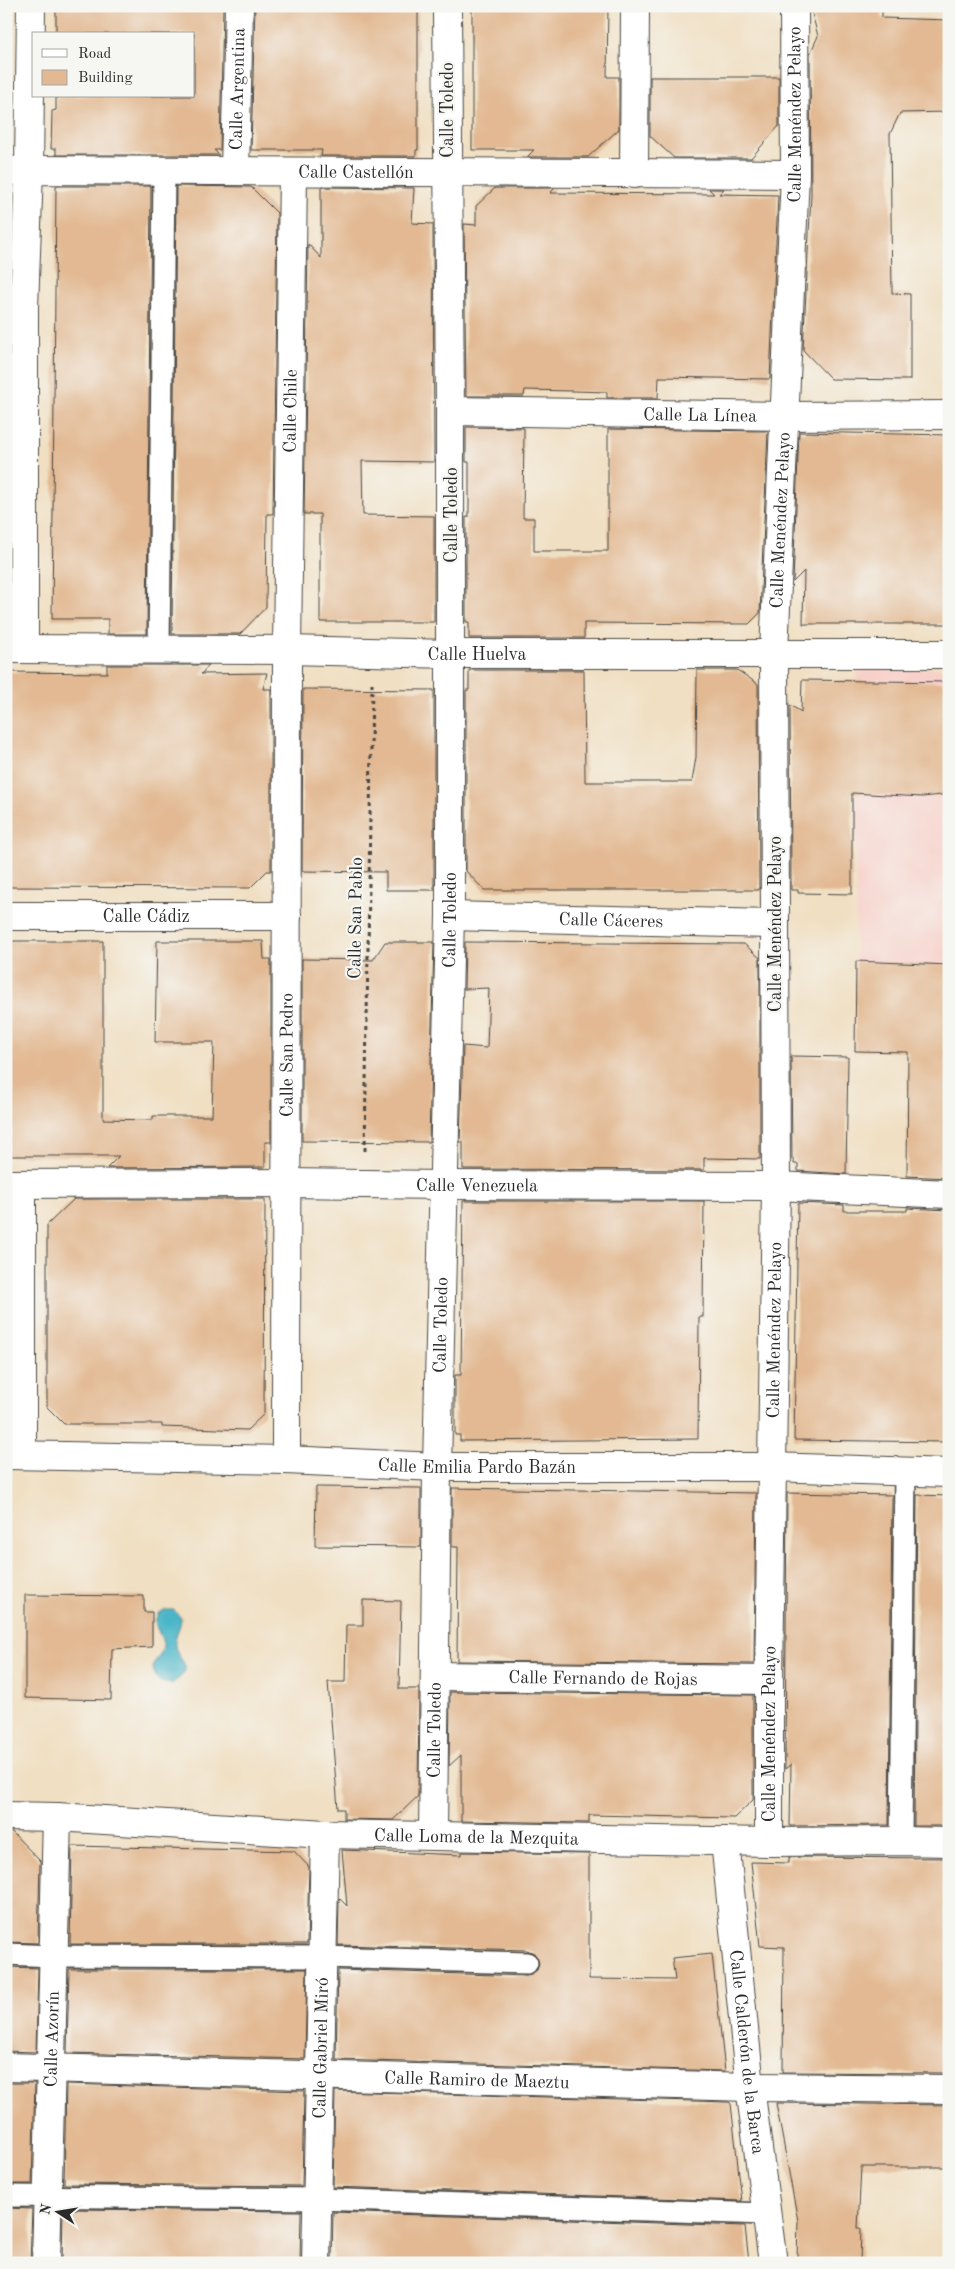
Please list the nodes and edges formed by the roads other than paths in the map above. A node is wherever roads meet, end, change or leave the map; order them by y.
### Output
1 (32, 6) edge
2 (239, 6) edge
3 (447, 6) edge
4 (635, 6) edge
5 (794, 6) edge
6 (18, 170) edge
7 (235, 170) junction
8 (164, 171) junction
9 (293, 172) junction
10 (448, 172) junction
11 (634, 174) junction
12 (795, 174) junction
13 (15, 308) edge
14 (450, 411) junction
15 (949, 415) edge
16 (785, 416) junction
17 (15, 649) edge
18 (159, 650) junction
19 (287, 650) junction
20 (774, 653) junction
21 (451, 654) junction
22 (949, 654) edge
23 (6, 916) edge
24 (287, 916) junction
25 (450, 916) junction
26 (774, 924) junction
27 (286, 1183) junction
28 (14, 1184) edge
29 (443, 1185) junction
30 (776, 1186) junction
31 (949, 1194) edge
32 (14, 1455) edge
33 (286, 1460) junction
34 (771, 1466) junction
35 (437, 1467) junction
36 (905, 1472) junction
37 (949, 1472) edge
38 (435, 1676) junction
39 (769, 1680) junction
40 (6, 1816) edge
41 (57, 1817) junction
42 (325, 1834) junction
43 (432, 1834) junction
44 (725, 1841) junction
45 (901, 1841) junction
46 (769, 1842) junction
47 (949, 1842) edge
48 (6, 1954) edge
49 (53, 1956) junction
50 (322, 1957) junction
51 (527, 1963) dead end
52 (6, 2067) edge
53 (51, 2068) junction
54 (319, 2075) junction
55 (750, 2087) junction
56 (949, 2089) edge
57 (6, 2196) edge
58 (47, 2197) junction
59 (317, 2199) junction
60 (766, 2214) junction
61 (46, 2263) edge
62 (316, 2263) edge
63 (773, 2263) edge

1 - 6 street
2 - 7 street, Calle Argentina
3 - 10 street, Calle Toledo
4 - 11 street
5 - 12 street, Calle Menéndez Pelayo
6 - 8 street, Calle Castellón
6 - 13 street
7 - 8 street, Calle Castellón
7 - 9 street, Calle Castellón
8 - 18 lane
9 - 10 street, Calle Castellón
9 - 19 street, Calle Chile
10 - 11 street, Calle Castellón
10 - 14 street, Calle Toledo
11 - 12 street, Calle Castellón
12 - 16 street, Calle Menéndez Pelayo
13 - 17 street
14 - 16 street, Calle La Línea
14 - 21 street, Calle Toledo
15 - 16 street, Calle La Línea
16 - 20 street, Calle Menéndez Pelayo
17 - 18 street, Calle Huelva
18 - 19 street, Calle Huelva
19 - 21 street, Calle Huelva
19 - 24 street, Calle San Pedro
20 - 21 street, Calle Huelva
20 - 22 street, Calle Huelva
20 - 26 street, Calle Menéndez Pelayo
21 - 25 street, Calle Toledo
23 - 24 street, Calle Cádiz
24 - 27 street, Calle San Pedro
25 - 26 street, Calle Cáceres
25 - 29 street, Calle Toledo
26 - 30 street, Calle Menéndez Pelayo
27 - 28 street, Calle Venezuela
27 - 29 street, Calle Venezuela
27 - 33 street, Calle San Pedro
28 - 32 street
29 - 30 street, Calle Venezuela
29 - 35 street, Calle Toledo
30 - 31 street, Calle Venezuela
30 - 34 street, Calle Menéndez Pelayo
32 - 33 street, Calle Emilia Pardo Bazán
33 - 35 street, Calle Emilia Pardo Bazán
34 - 35 street, Calle Emilia Pardo Bazán
34 - 36 street, Calle Emilia Pardo Bazán
34 - 39 street, Calle Menéndez Pelayo
35 - 38 street, Calle Toledo
36 - 37 street, Calle Emilia Pardo Bazán
36 - 45 lane
38 - 39 street, Calle Fernando de Rojas
38 - 43 street, Calle Toledo
39 - 46 street, Calle Menéndez Pelayo
40 - 41 street, Calle Loma de la Mezquita
41 - 42 street, Calle Loma de la Mezquita
41 - 49 street, Calle Azorín
42 - 43 street, Calle Loma de la Mezquita
42 - 50 street, Calle Gabriel Miró
43 - 44 street, Calle Loma de la Mezquita
44 - 46 street, Calle Loma de la Mezquita
44 - 55 street, Calle Calderón de la Barca
45 - 46 street, Calle Loma de la Mezquita
45 - 47 street, Calle Loma de la Mezquita
48 - 49 lane
49 - 50 lane
49 - 53 street, Calle Azorín
50 - 51 lane
50 - 54 street, Calle Gabriel Miró
52 - 53 street, Calle Ramiro de Maeztu
53 - 54 street, Calle Ramiro de Maeztu
53 - 58 street, Calle Azorín
54 - 55 street, Calle Ramiro de Maeztu
54 - 59 street, Calle Gabriel Miró
55 - 56 street, Calle Ramiro de Maeztu
55 - 60 street, Calle Calderón de la Barca
57 - 58 lane
58 - 59 lane
58 - 61 street, Calle Azorín
59 - 60 lane
59 - 62 street, Calle Gabriel Miró
60 - 63 street, Calle Calderón de la Barca

